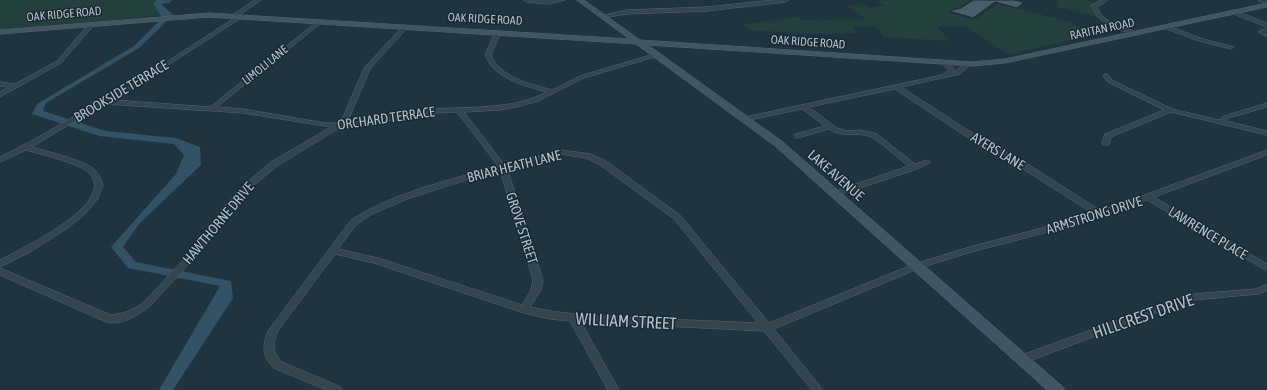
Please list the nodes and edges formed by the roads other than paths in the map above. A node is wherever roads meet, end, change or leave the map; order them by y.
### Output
1 (258, 0) edge
2 (527, 0) edge
3 (562, 0) edge
4 (580, 0) edge
5 (786, 0) edge
6 (1105, 0) edge
7 (1261, 0) edge
8 (767, 1) edge
9 (1267, 3) edge
10 (1233, 12) junction
11 (604, 16) junction
12 (236, 17) junction
13 (319, 22) junction
14 (92, 24) junction
15 (1267, 25) edge
16 (405, 27) junction
17 (1166, 27) junction
18 (1267, 31) edge
19 (0, 32) edge
20 (498, 32) junction
21 (1138, 34) junction
22 (1267, 34) edge
23 (638, 41) junction
24 (1231, 47) dead end
25 (656, 55) junction
26 (943, 63) junction
27 (968, 64) junction
28 (945, 76) junction
29 (1106, 76) dead end
30 (0, 84) edge
31 (15, 86) junction
32 (895, 86) junction
33 (550, 91) junction
34 (0, 95) edge
35 (107, 102) junction
36 (804, 106) junction
37 (1267, 106) edge
38 (212, 108) junction
39 (458, 110) junction
40 (1170, 110) junction
41 (745, 119) junction
42 (1221, 122) junction
43 (338, 126) junction
44 (829, 127) junction
45 (1267, 133) edge
46 (798, 136) dead end
47 (1106, 143) dead end
48 (26, 148) junction
49 (1267, 152) edge
50 (0, 160) edge
51 (927, 162) dead end
52 (502, 167) junction
53 (914, 167) junction
54 (836, 194) junction
55 (1149, 198) junction
56 (1101, 215) junction
57 (333, 251) junction
58 (0, 264) edge
59 (917, 266) junction
60 (1267, 268) edge
61 (0, 271) edge
62 (1267, 288) edge
63 (524, 309) junction
64 (573, 318) junction
65 (768, 327) junction
66 (1023, 359) junction
67 (337, 390) edge
68 (614, 390) edge
69 (818, 390) edge
70 (1057, 390) edge

1 - 12 street, BROOKSIDE TERRACE
2 - 3 street
4 - 11 street, LAKE AVENUE
5 - 8 street
6 - 21 street
7 - 9 street
8 - 11 street
9 - 10 street, RARITAN ROAD
10 - 15 street
10 - 17 street, RARITAN ROAD
11 - 23 street, LAKE AVENUE
12 - 13 street, OAK RIDGE ROAD
12 - 14 street, OAK RIDGE ROAD
12 - 35 street, BROOKSIDE TERRACE
13 - 16 street, OAK RIDGE ROAD
13 - 38 street, LIMOLI LANE
14 - 19 street, OAK RIDGE ROAD
14 - 31 street
16 - 20 street, OAK RIDGE ROAD
16 - 43 street, HAWTHORNE DRIVE
17 - 21 street, RARITAN ROAD
17 - 24 street
18 - 22 street
20 - 23 street, OAK RIDGE ROAD
20 - 33 street
21 - 27 street, RARITAN ROAD
23 - 25 street, LAKE AVENUE
23 - 26 street, OAK RIDGE ROAD
25 - 33 street, ORCHARD TERRACE
25 - 41 street, LAKE AVENUE
26 - 27 street, OAK RIDGE ROAD
26 - 28 street
27 - 28 street, RARITAN ROAD
28 - 32 street, RARITAN ROAD
29 - 40 street
30 - 31 street
31 - 34 street
32 - 36 street, RARITAN ROAD
32 - 56 street, AYERS LANE
33 - 39 street, ORCHARD TERRACE
35 - 38 street, ORCHARD TERRACE
35 - 48 street, BROOKSIDE TERRACE
36 - 41 street, RARITAN ROAD
36 - 44 street
37 - 42 street
38 - 43 street, ORCHARD TERRACE
39 - 43 street, ORCHARD TERRACE
39 - 52 street, GROVE STREET
40 - 42 street
40 - 47 street
41 - 54 street, LAKE AVENUE
42 - 45 street
43 - 61 street, HAWTHORNE DRIVE
44 - 46 street
44 - 53 street
48 - 50 street, BROOKSIDE TERRACE
48 - 58 street
49 - 55 street, ARMSTRONG DRIVE
51 - 53 street
52 - 57 street, BRIAR HEATH LANE
52 - 63 street, GROVE STREET
52 - 65 street, BRIAR HEATH LANE
53 - 54 street
54 - 59 street, LAKE AVENUE
55 - 56 street, ARMSTRONG DRIVE
55 - 60 street, LAWRENCE PLACE
56 - 59 street, ARMSTRONG DRIVE
57 - 63 street, WILLIAM STREET
57 - 67 street, BRIAR HEATH LANE
59 - 65 street, WILLIAM STREET
59 - 66 street, LAKE AVENUE
62 - 66 street, HILLCREST DRIVE
63 - 64 street, WILLIAM STREET
64 - 65 street, WILLIAM STREET
64 - 68 street
65 - 69 street, BRIAR HEATH LANE
66 - 70 street, LAKE AVENUE

